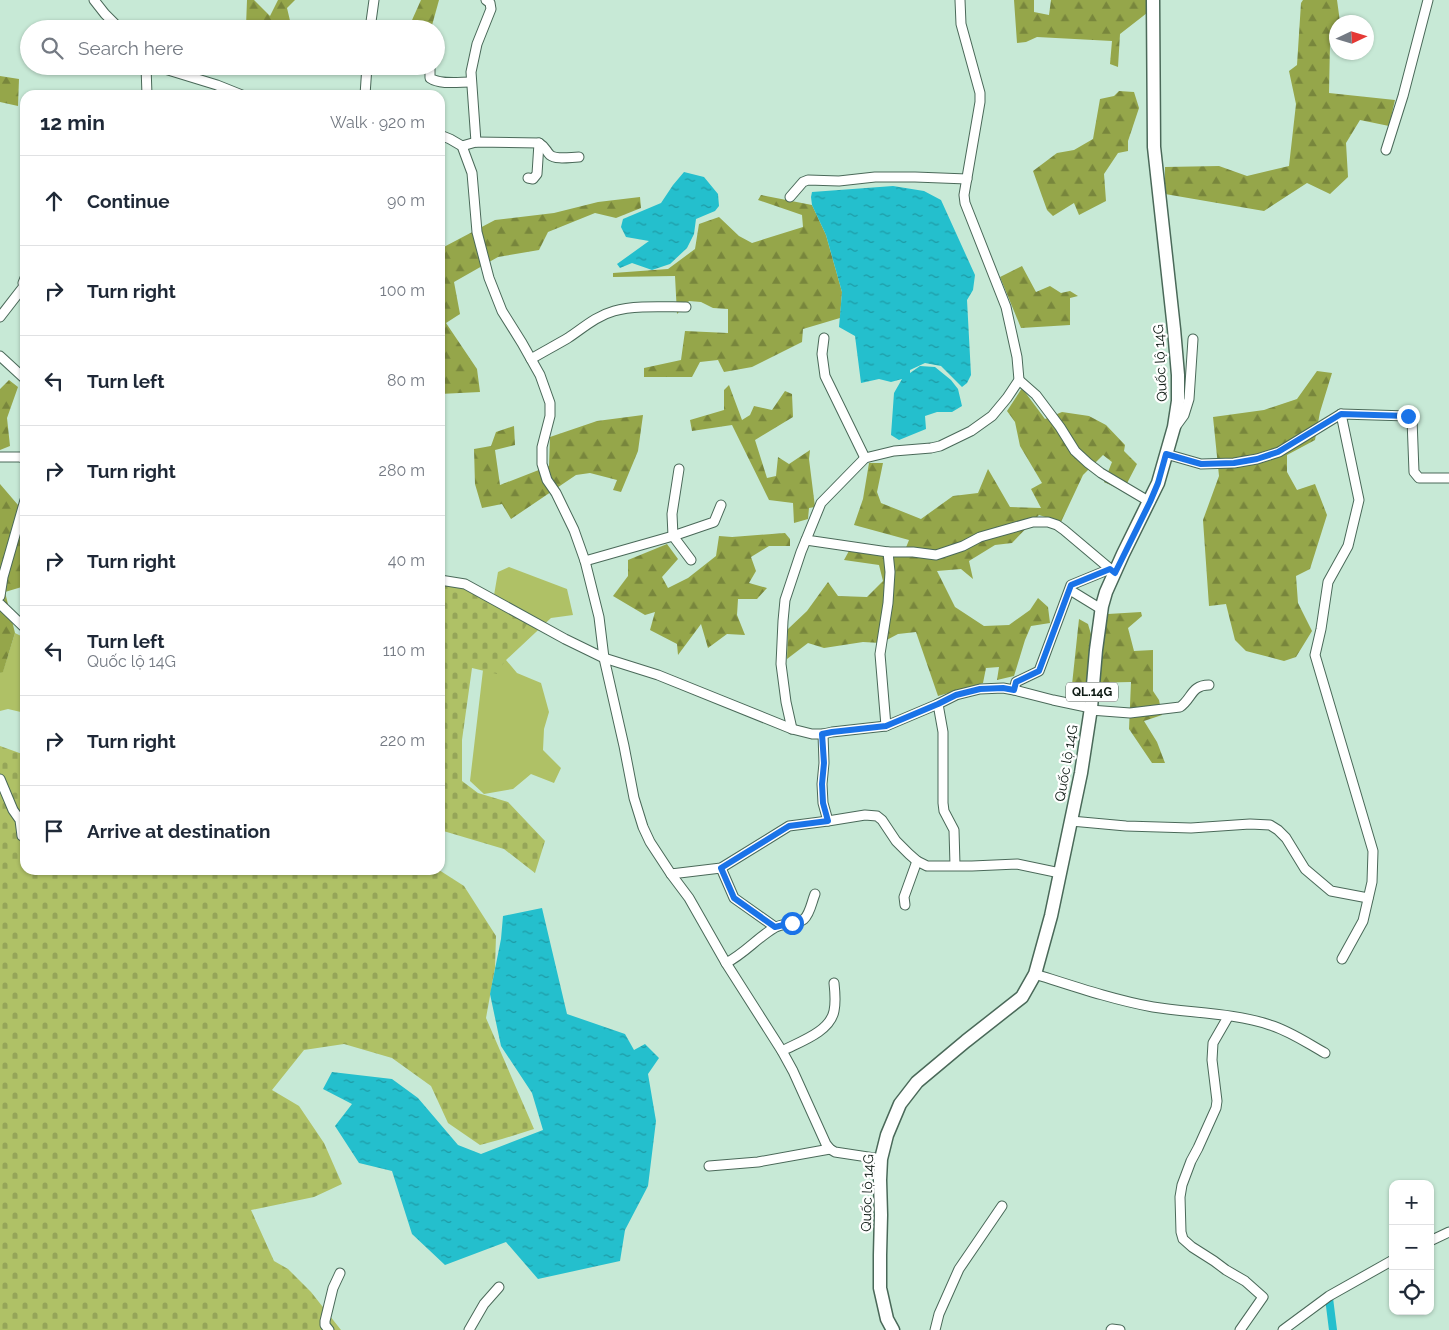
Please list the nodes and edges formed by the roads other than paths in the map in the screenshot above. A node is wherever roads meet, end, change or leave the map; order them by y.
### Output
1 (94, 0) edge
2 (374, 0) edge
3 (486, 0) edge
4 (960, 0) edge
5 (1153, 0) edge
6 (1428, 0) edge
7 (111, 20) edge
8 (371, 20) edge
9 (146, 75) edge
10 (184, 75) edge
11 (366, 75) edge
12 (430, 75) edge
13 (471, 82) junction
14 (147, 90) edge
15 (230, 90) edge
16 (365, 90) edge
17 (445, 138) edge
18 (476, 142) junction
19 (539, 143) junction
20 (462, 146) junction
21 (1386, 150) dead end
22 (579, 157) dead end
23 (528, 178) dead end
24 (967, 178) junction
25 (790, 197) dead end
26 (20, 291) edge
27 (686, 307) dead end
28 (0, 317) edge
29 (824, 338) dead end
30 (1193, 340) dead end
31 (0, 356) edge
32 (531, 359) junction
33 (20, 374) edge
34 (1019, 380) junction
35 (1341, 414) junction
36 (1174, 427) junction
37 (1166, 454) junction
38 (0, 457) edge
39 (20, 457) edge
40 (865, 458) junction
41 (679, 469) dead end
42 (1449, 478) edge
43 (1150, 502) junction
44 (721, 505) dead end
45 (20, 516) edge
46 (673, 536) junction
47 (806, 540) junction
48 (888, 552) junction
49 (691, 560) dead end
50 (585, 561) junction
51 (1112, 571) junction
52 (1, 575) edge
53 (445, 581) edge
54 (1070, 590) junction
55 (0, 596) edge
56 (0, 604) edge
57 (1101, 609) junction
58 (20, 623) edge
59 (604, 658) junction
60 (1209, 686) dead end
61 (1014, 690) junction
62 (938, 704) junction
63 (1091, 709) junction
64 (886, 726) junction
65 (792, 729) junction
66 (822, 734) junction
67 (0, 779) edge
68 (20, 820) edge
69 (828, 821) junction
70 (1071, 821) junction
71 (917, 861) junction
72 (955, 865) junction
73 (721, 868) junction
74 (1060, 873) junction
75 (671, 874) junction
76 (815, 894) dead end
77 (1368, 898) junction
78 (905, 905) dead end
79 (775, 927) junction
80 (1342, 959) dead end
81 (726, 963) junction
82 (1035, 974) junction
83 (834, 982) dead end
84 (1228, 1017) junction
85 (782, 1051) junction
86 (1325, 1053) dead end
87 (830, 1149) junction
88 (881, 1159) junction
89 (708, 1166) dead end
90 (1002, 1206) dead end
91 (1449, 1232) edge
92 (1434, 1239) edge
93 (1389, 1262) edge
94 (340, 1273) dead end
95 (499, 1286) dead end
96 (328, 1330) edge
97 (469, 1330) edge
98 (893, 1330) edge
99 (935, 1330) edge
100 (1111, 1330) edge
101 (1120, 1330) edge
102 (1240, 1330) edge
103 (1283, 1330) edge

1 - 7 street
2 - 8 street
3 - 13 street
4 - 24 street
5 - 36 main road, Quốc lộ 14G / QL.14G
6 - 21 street
9 - 14 street
10 - 15 street
11 - 16 street
12 - 13 street
13 - 18 street
17 - 20 street
18 - 19 street
18 - 20 street
19 - 22 street
19 - 23 street
20 - 32 street
24 - 25 street
24 - 34 street
26 - 28 street
27 - 32 street
29 - 40 street
30 - 36 street
31 - 33 street
32 - 50 street
34 - 40 street
34 - 43 street
35 - 37 street
35 - 42 street
35 - 77 street
36 - 37 main road, Quốc lộ 14G / QL.14G
37 - 43 main road, Quốc lộ 14G / QL.14G
38 - 39 street
40 - 47 street
41 - 46 street
43 - 51 main road, Quốc lộ 14G / QL.14G
44 - 46 street
45 - 52 street
46 - 49 street
46 - 50 street
47 - 48 street
47 - 65 street
48 - 51 street
48 - 64 street
50 - 59 street
51 - 54 street
51 - 57 main road, Quốc lộ 14G / QL.14G
52 - 55 street
53 - 59 street
54 - 57 street
54 - 61 street
56 - 58 street
57 - 63 main road, Quốc lộ 14G / QL.14G
59 - 65 street
59 - 75 street
60 - 63 street
61 - 62 street
61 - 63 street
62 - 64 street
62 - 72 street
63 - 70 main road, Quốc lộ 14G / QL.14G
64 - 66 street
65 - 66 street
66 - 69 street
67 - 68 street
69 - 71 street
69 - 73 street
70 - 74 main road, Quốc lộ 14G / QL.14G
70 - 77 street
71 - 72 street
71 - 78 street
72 - 74 street
73 - 75 street
73 - 79 street
74 - 82 main road, Quốc lộ 14G / QL.14G
75 - 81 street
76 - 79 street
77 - 80 street
79 - 81 street
81 - 85 street
82 - 84 street
82 - 88 main road, Quốc lộ 14G / QL.14G
83 - 85 street
84 - 86 street
84 - 102 street
85 - 87 street
87 - 88 street
87 - 89 street
88 - 98 main road, Quốc lộ 14G / QL.14G
90 - 99 street
91 - 92 street
93 - 103 street
94 - 96 street
95 - 97 street
100 - 101 street

